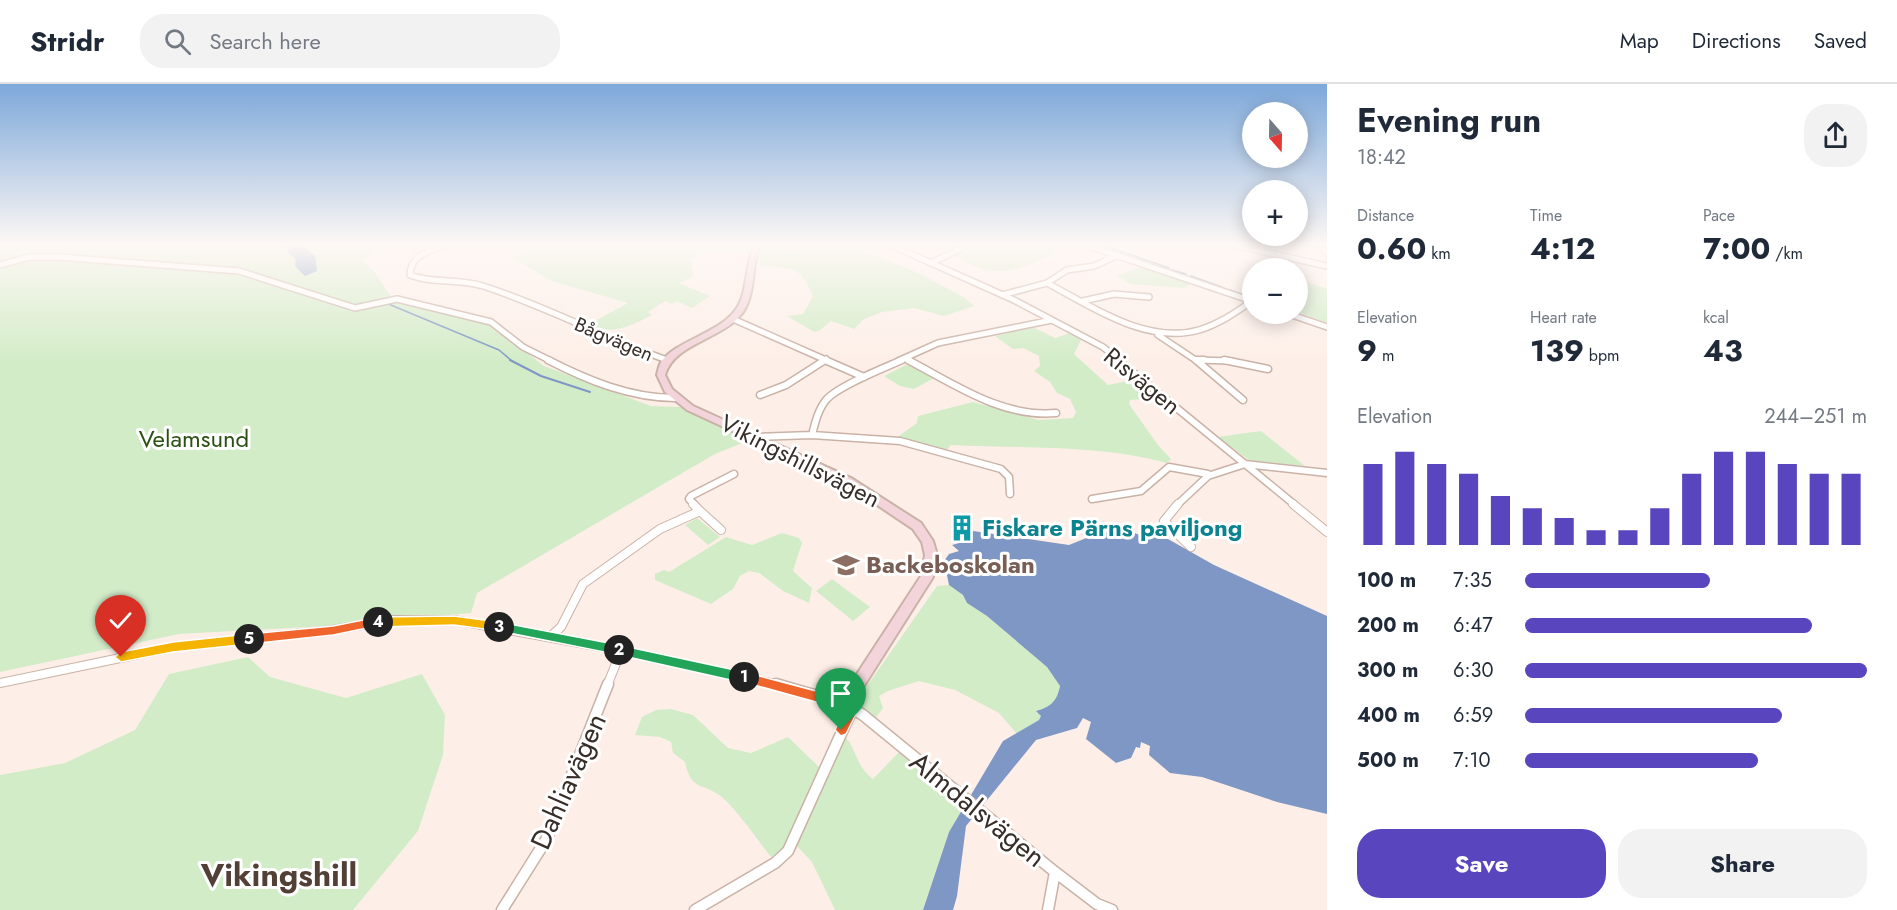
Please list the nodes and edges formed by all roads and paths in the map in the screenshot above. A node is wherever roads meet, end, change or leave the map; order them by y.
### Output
1 (279, 284) edge
2 (477, 284) edge
3 (748, 284) edge
4 (977, 284) edge
5 (1045, 284) edge
6 (1048, 284) edge
7 (1201, 284) edge
8 (1002, 295) junction
9 (1149, 297) dead end
10 (1242, 298) edge
11 (1083, 301) junction
12 (1242, 309) edge
13 (733, 319) junction
14 (1052, 320) junction
15 (1308, 320) edge
16 (1327, 327) edge
17 (1155, 334) junction
18 (826, 359) junction
19 (908, 359) junction
20 (667, 360) junction
21 (1196, 360) junction
22 (1268, 369) dead end
23 (864, 377) junction
24 (760, 395) dead end
25 (675, 398) junction
26 (1243, 400) dead end
27 (1056, 413) dead end
28 (812, 435) junction
29 (755, 437) junction
30 (1245, 464) junction
31 (1327, 473) edge
32 (734, 474) dead end
33 (1208, 474) junction
34 (1010, 494) dead end
35 (1092, 499) dead end
36 (700, 511) junction
37 (721, 530) dead end
38 (1327, 532) edge
39 (1191, 547) dead end
40 (550, 637) junction
41 (629, 652) junction
42 (0, 682) edge
43 (845, 704) junction
44 (1055, 872) junction
45 (502, 910) edge
46 (695, 910) edge
47 (1048, 910) edge
48 (1113, 910) edge

1 - 25 street
2 - 20 street, Bågvägen
3 - 13 street
4 - 8 street, Risvägen
5 - 8 street
6 - 11 street
7 - 10 street
8 - 14 street, Risvägen
9 - 11 street
11 - 17 street
12 - 17 street
13 - 18 street
13 - 20 street
14 - 19 street
14 - 30 street, Risvägen
15 - 16 street
17 - 21 street
18 - 23 street
18 - 24 street
19 - 23 street
19 - 27 street
20 - 25 street
21 - 22 street
21 - 26 street
23 - 28 street
25 - 29 street, Vikingshillsvägen
28 - 29 street
28 - 34 street
29 - 43 street, Vikingshillsvägen
30 - 31 street
30 - 33 street
30 - 38 street, Risvägen
32 - 36 street
33 - 35 street
33 - 39 street
36 - 37 street
36 - 40 street
40 - 41 street, Almdalsvägen
40 - 42 street, Almdalsvägen
41 - 43 street, Almdalsvägen
41 - 45 street, Dahliavägen
43 - 44 street, Almdalsvägen
43 - 46 street
44 - 47 street
44 - 48 street, Almdalsvägen

